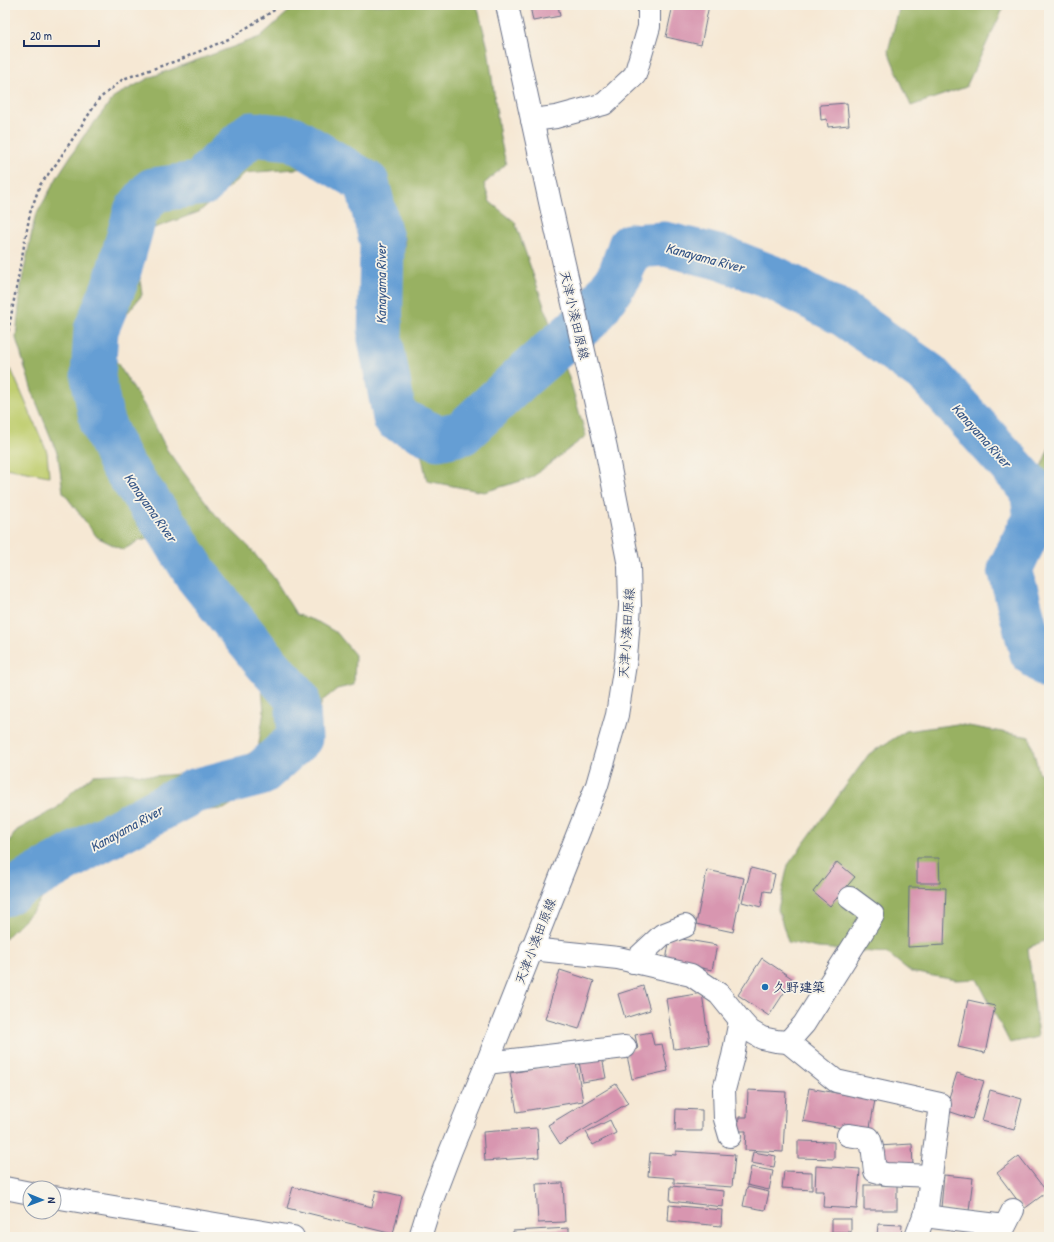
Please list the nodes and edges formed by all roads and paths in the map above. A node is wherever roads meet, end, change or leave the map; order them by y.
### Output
1 (282, 5) edge
2 (506, 5) edge
3 (649, 5) edge
4 (532, 120) junction
5 (5, 349) edge
6 (850, 898) dead end
7 (685, 926) dead end
8 (532, 949) junction
9 (633, 962) junction
10 (740, 1020) junction
11 (788, 1042) junction
12 (625, 1047) dead end
13 (487, 1063) junction
14 (848, 1135) dead end
15 (730, 1136) dead end
16 (931, 1176) junction
17 (5, 1188) edge
18 (22, 1191) edge
19 (62, 1198) edge
20 (1013, 1210) dead end
21 (924, 1216) junction
22 (293, 1237) edge
23 (420, 1237) edge
24 (916, 1237) edge

1 - 5 path
2 - 4 main road, 天津小湊田原線
3 - 4 main road
4 - 8 main road, 天津小湊田原線
6 - 11 main road
7 - 9 main road
8 - 9 main road
8 - 13 main road, 天津小湊田原線
9 - 10 main road
10 - 11 main road
10 - 15 main road
11 - 16 main road
12 - 13 main road
13 - 23 main road, 天津小湊田原線
14 - 16 main road
16 - 21 main road
17 - 18 main road
19 - 22 main road
20 - 21 main road
21 - 24 main road

